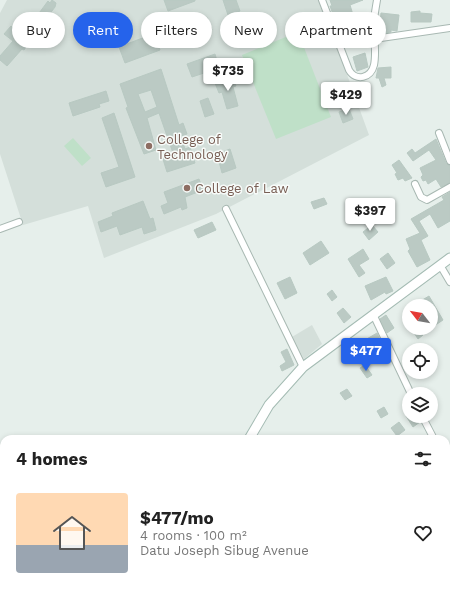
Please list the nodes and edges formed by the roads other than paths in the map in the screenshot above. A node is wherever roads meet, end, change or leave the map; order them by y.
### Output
1 (322, 0) edge
2 (377, 0) edge
3 (327, 12) edge
4 (376, 12) edge
5 (450, 28) edge
6 (386, 37) edge
7 (341, 48) edge
8 (374, 48) edge
9 (439, 133) dead end
10 (450, 161) edge
11 (415, 184) dead end
12 (450, 187) edge
13 (226, 209) dead end
14 (19, 222) dead end
15 (0, 229) edge
16 (450, 258) edge
17 (440, 265) junction
18 (450, 282) edge
19 (373, 314) junction
20 (303, 367) junction
21 (408, 387) edge
22 (426, 423) edge
23 (251, 435) edge
24 (432, 435) edge

1 - 3 street
2 - 4 street
5 - 6 street
7 - 8 street
9 - 10 street
11 - 12 street
13 - 20 street
14 - 15 street
16 - 17 main road
17 - 18 street
17 - 19 main road
19 - 20 main road
19 - 21 street
20 - 23 main road
22 - 24 street

